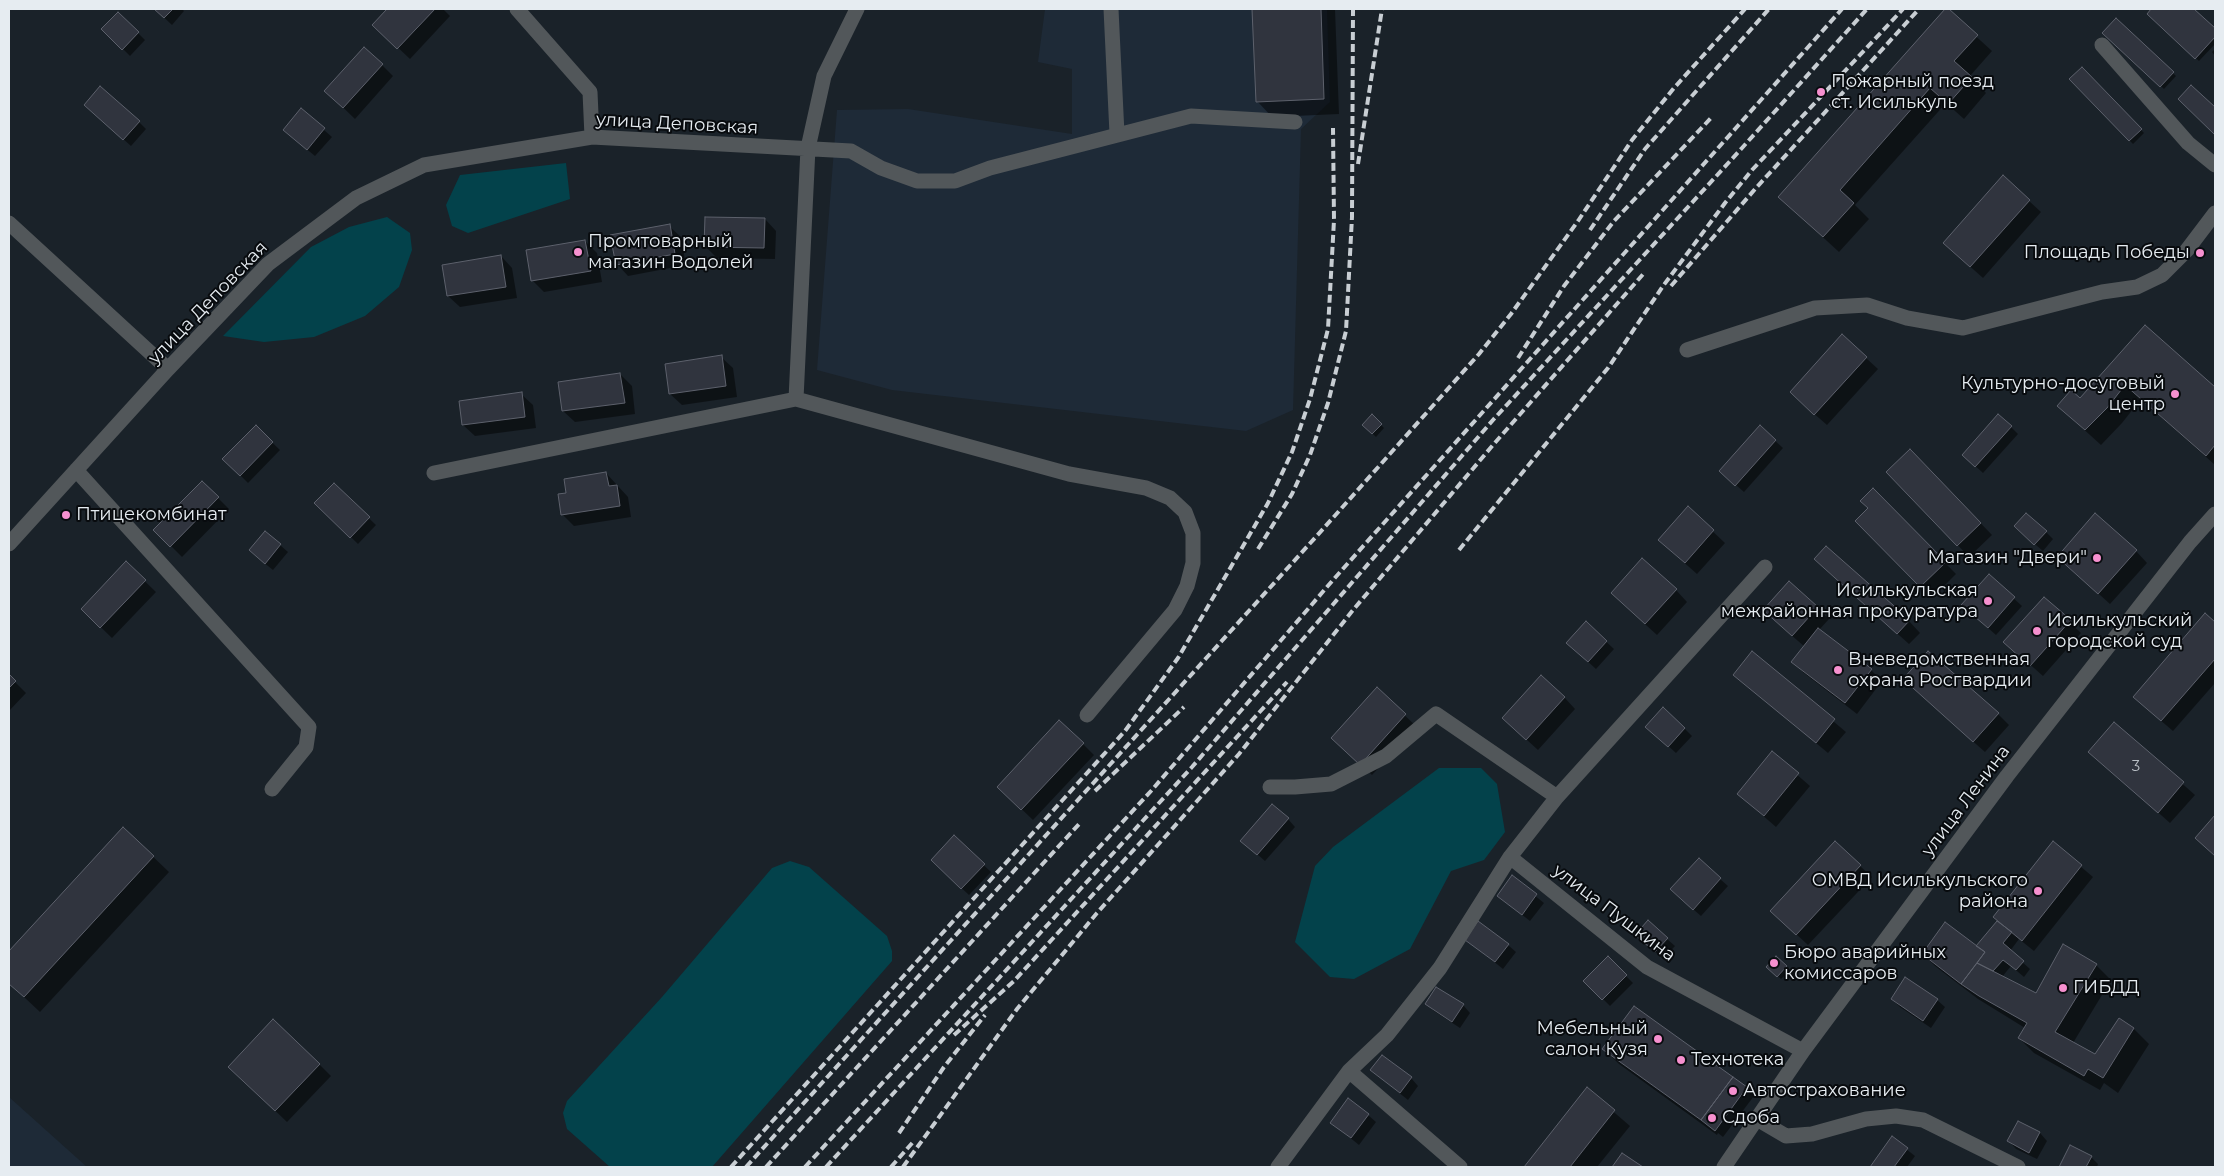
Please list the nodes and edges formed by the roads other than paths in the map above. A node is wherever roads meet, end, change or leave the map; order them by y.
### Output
1 (517, 9) edge
2 (857, 9) edge
3 (1111, 9) edge
4 (2102, 45) dead end
5 (1295, 122) dead end
6 (1117, 134) junction
7 (592, 137) junction
8 (808, 148) junction
9 (2215, 165) edge
10 (2215, 213) edge
11 (9, 223) edge
12 (1687, 350) dead end
13 (168, 369) junction
14 (796, 399) junction
15 (76, 470) junction
16 (434, 473) dead end
17 (2215, 514) edge
18 (9, 544) edge
19 (1765, 566) dead end
20 (1087, 715) dead end
21 (1270, 787) dead end
22 (272, 789) dead end
23 (1557, 797) junction
24 (1510, 857) junction
25 (1803, 1052) junction
26 (1349, 1071) junction
27 (1757, 1120) junction
28 (1278, 1167) edge
29 (1460, 1167) edge
30 (1724, 1167) edge
31 (2015, 1167) edge

1 - 7 street
2 - 8 street
3 - 6 street
4 - 9 street
5 - 6 street, улица Деповская
6 - 8 street, улица Деповская
7 - 8 street, улица Деповская
7 - 13 street, улица Деповская
8 - 14 street
10 - 12 street
11 - 13 street
13 - 15 street, улица Деповская
14 - 16 street
14 - 20 street
15 - 18 street, улица Деповская
15 - 22 street
17 - 25 street, улица Ленина
19 - 23 street
21 - 23 street
23 - 24 street
24 - 25 street, улица Пушкина
24 - 26 street
25 - 27 street, улица Ленина
26 - 28 street
26 - 29 street
27 - 30 street, улица Ленина
27 - 31 street

